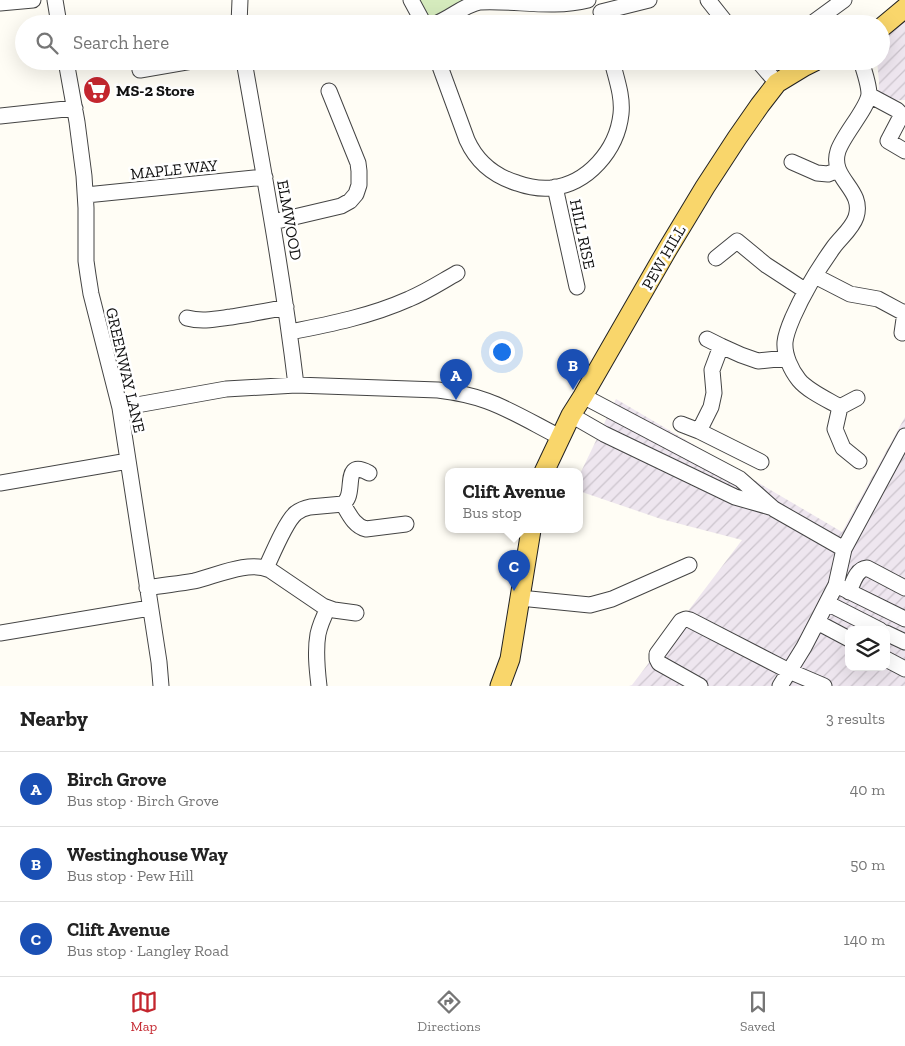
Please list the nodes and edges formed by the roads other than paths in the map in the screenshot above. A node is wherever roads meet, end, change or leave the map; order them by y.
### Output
1 (33, 0) edge
2 (55, 0) edge
3 (240, 0) edge
4 (412, 0) edge
5 (588, 0) edge
6 (649, 0) edge
7 (708, 0) edge
8 (844, 0) edge
9 (0, 3) edge
10 (905, 8) edge
11 (600, 12) edge
12 (58, 15) edge
13 (239, 15) edge
14 (420, 15) edge
15 (452, 15) edge
16 (720, 15) edge
17 (823, 15) edge
18 (890, 20) edge
19 (68, 70) edge
20 (246, 70) edge
21 (441, 70) edge
22 (614, 70) edge
23 (766, 70) edge
24 (799, 70) edge
25 (864, 70) edge
26 (778, 83) junction
27 (330, 91) dead end
28 (869, 95) junction
29 (75, 108) junction
30 (0, 116) edge
31 (905, 151) edge
32 (792, 162) dead end
33 (838, 170) junction
34 (265, 177) junction
35 (556, 187) junction
36 (86, 195) junction
37 (273, 222) junction
38 (716, 258) dead end
39 (457, 273) dead end
40 (815, 276) junction
41 (577, 287) dead end
42 (806, 291) junction
43 (286, 307) junction
44 (905, 312) edge
45 (187, 318) dead end
46 (290, 332) junction
47 (902, 333) dead end
48 (707, 339) dead end
49 (721, 346) junction
50 (787, 358) junction
51 (296, 385) junction
52 (583, 396) junction
53 (857, 398) dead end
54 (840, 407) junction
55 (120, 408) junction
56 (571, 415) junction
57 (681, 424) dead end
58 (699, 431) junction
59 (905, 436) edge
60 (560, 437) junction
61 (128, 461) junction
62 (860, 461) dead end
63 (761, 462) dead end
64 (546, 468) edge
65 (369, 473) dead end
66 (0, 483) edge
67 (343, 504) junction
68 (774, 508) junction
69 (406, 524) dead end
70 (530, 533) edge
71 (844, 548) junction
72 (689, 565) dead end
73 (266, 568) junction
74 (836, 585) junction
75 (147, 588) junction
76 (905, 588) edge
77 (849, 592) junction
78 (520, 598) junction
79 (827, 603) junction
80 (150, 608) junction
81 (328, 608) junction
82 (356, 613) dead end
83 (905, 620) edge
84 (817, 622) junction
85 (872, 626) edge
86 (0, 633) edge
87 (890, 635) edge
88 (845, 637) edge
89 (905, 642) edge
90 (890, 661) edge
91 (905, 669) edge
92 (789, 671) junction
93 (161, 686) edge
94 (318, 686) edge
95 (500, 686) edge
96 (700, 686) edge
97 (780, 686) edge
98 (824, 686) edge

1 - 9 street
2 - 12 street
3 - 13 street
4 - 14 street
5 - 15 street
6 - 11 street
7 - 16 street
8 - 17 street
10 - 18 main road
19 - 29 street, GREENWAY LANE
20 - 34 street, ELMWOOD
21 - 35 street, HILL RISE
22 - 35 street, HILL RISE
23 - 26 street
24 - 26 main road, PEW HILL
25 - 28 street
26 - 52 main road, PEW HILL
27 - 37 street
28 - 31 street
28 - 33 street
29 - 30 street
29 - 36 street, GREENWAY LANE
32 - 33 street
33 - 40 street
34 - 36 street, MAPLE WAY
34 - 37 street, ELMWOOD
35 - 41 street, HILL RISE
36 - 55 street, GREENWAY LANE
37 - 43 street, ELMWOOD
38 - 42 street
39 - 46 street
40 - 42 street
40 - 44 street
42 - 50 street
43 - 45 street
43 - 46 street, ELMWOOD
44 - 47 street
46 - 51 street, ELMWOOD
48 - 49 street
49 - 50 street
49 - 58 street
50 - 54 street
51 - 55 street
51 - 60 street
52 - 56 main road, PEW HILL
52 - 68 street
53 - 54 street
54 - 62 street
55 - 61 street, GREENWAY LANE
56 - 60 main road, PEW HILL
56 - 68 street
57 - 58 street
58 - 63 street
59 - 71 street
60 - 64 main road, PEW HILL
61 - 66 street
61 - 75 street, GREENWAY LANE
65 - 67 street
67 - 69 street
67 - 73 street
68 - 71 street
70 - 78 main road
71 - 74 street
72 - 78 street
73 - 75 street
73 - 81 street
74 - 77 street
74 - 79 street
75 - 80 street, GREENWAY LANE
76 - 77 street
77 - 83 street
78 - 95 main road
79 - 84 street
79 - 85 street
80 - 86 street
80 - 93 street, GREENWAY LANE
81 - 82 street
81 - 94 street
84 - 88 street
84 - 92 street
87 - 89 street
90 - 91 street
92 - 96 street
92 - 97 street
92 - 98 street

